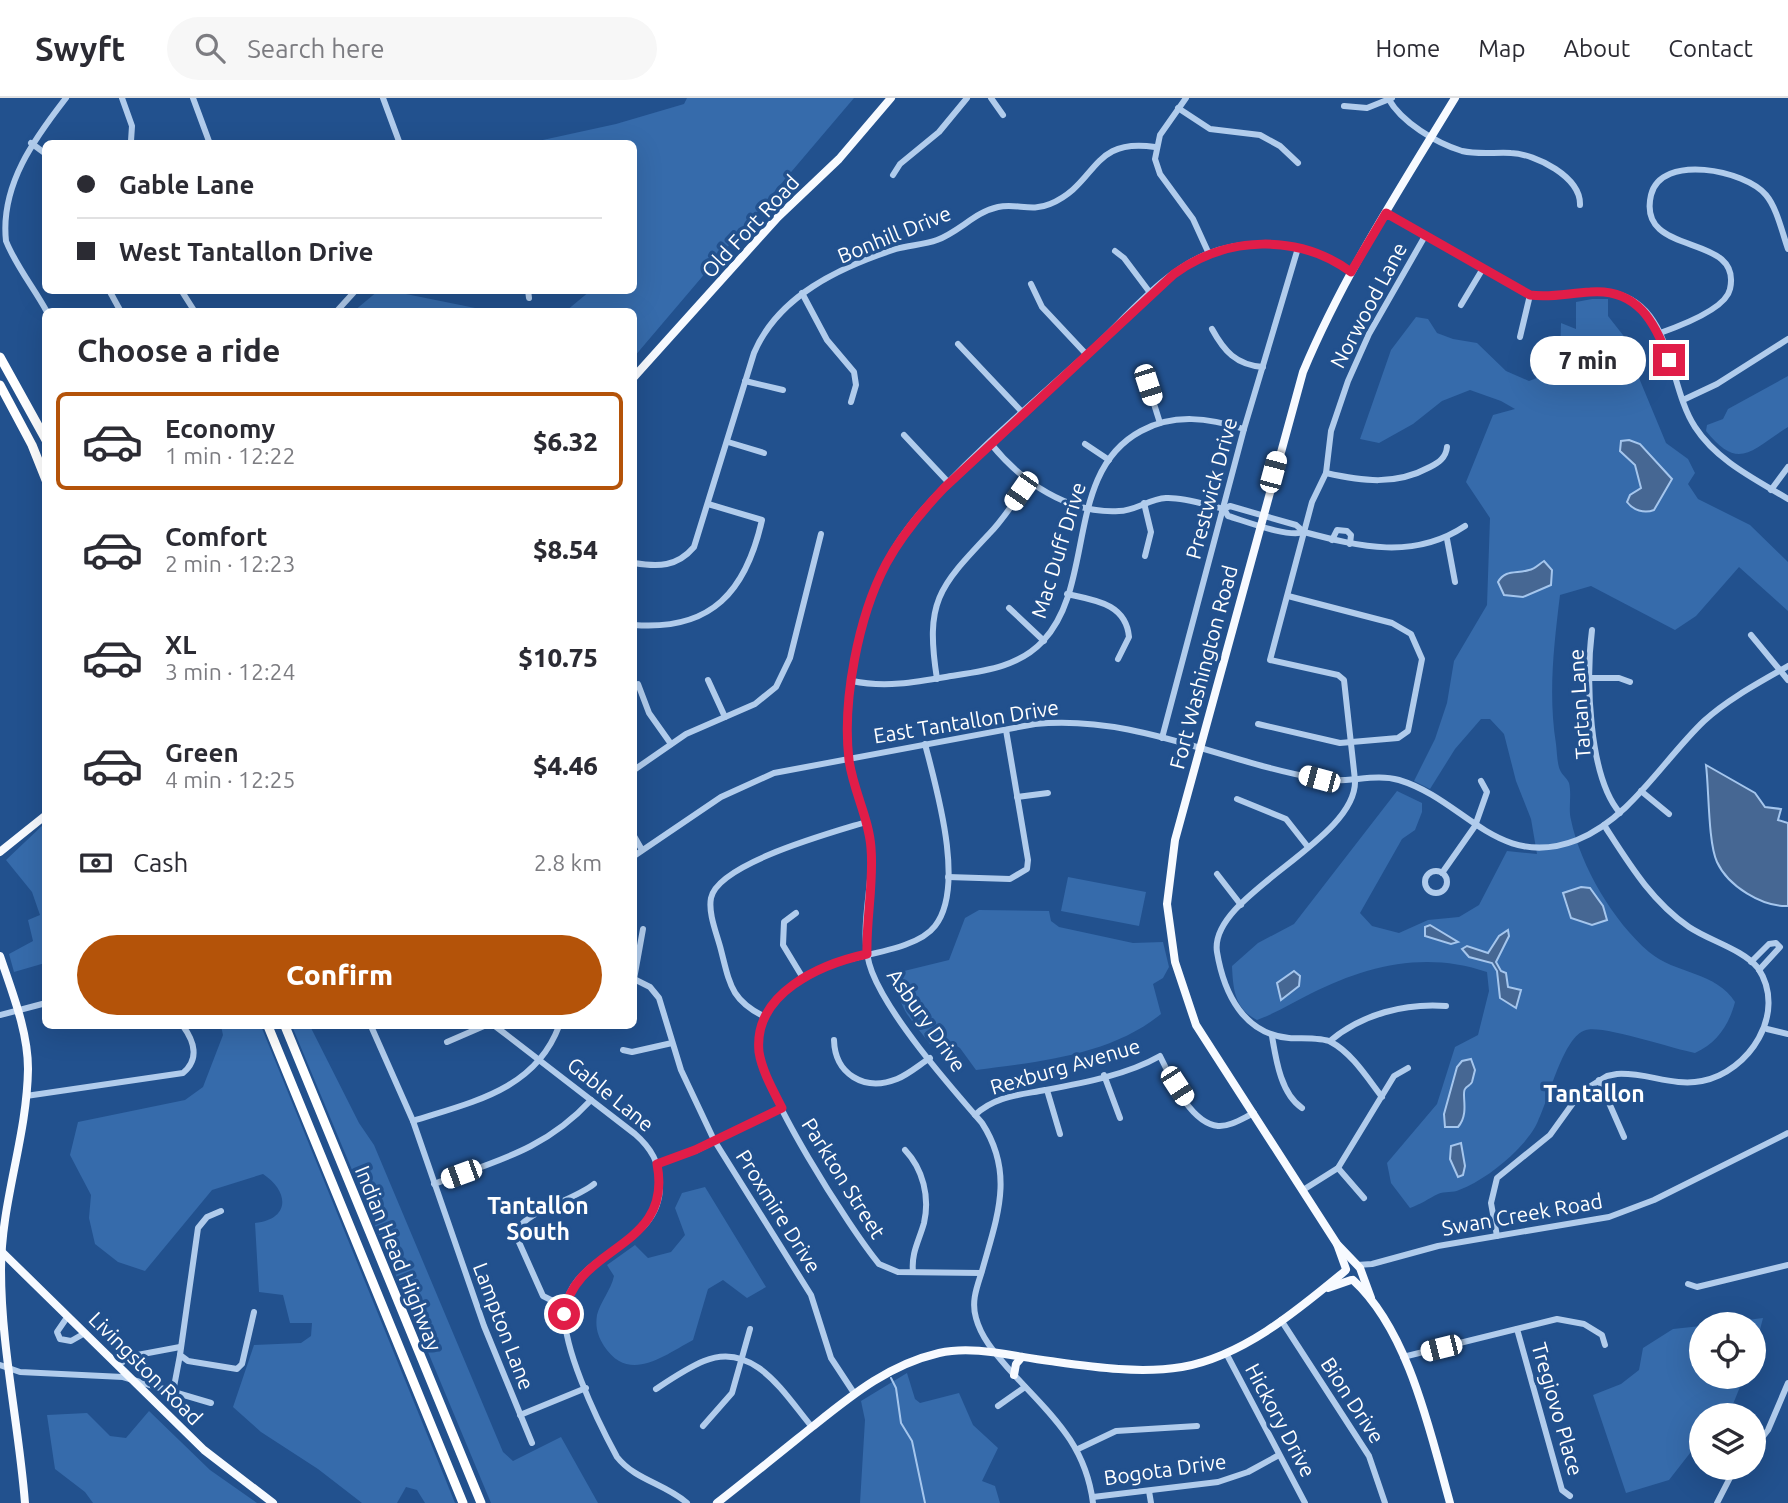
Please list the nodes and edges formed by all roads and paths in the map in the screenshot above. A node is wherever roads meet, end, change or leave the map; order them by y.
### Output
1 (66, 98) edge
2 (122, 98) edge
3 (193, 98) edge
4 (384, 98) edge
5 (891, 98) edge
6 (967, 98) edge
7 (990, 98) edge
8 (1186, 98) edge
9 (1455, 98) edge
10 (1390, 99) edge
11 (1344, 106) dead end
12 (1178, 108) junction
13 (1003, 115) dead end
14 (1432, 137) junction
15 (131, 140) edge
16 (209, 140) edge
17 (398, 140) edge
18 (31, 143) junction
19 (1155, 147) junction
20 (42, 150) edge
21 (1298, 163) dead end
22 (892, 175) dead end
23 (1580, 205) dead end
24 (1386, 213) junction
25 (1424, 236) junction
26 (1298, 248) junction
27 (1788, 249) edge
28 (1115, 251) dead end
29 (1209, 254) junction
30 (1482, 270) junction
31 (1351, 272) junction
32 (1031, 284) dead end
33 (802, 293) junction
34 (352, 294) edge
35 (1152, 294) junction
36 (1530, 295) junction
37 (1461, 305) dead end
38 (45, 308) edge
39 (340, 308) edge
40 (1212, 329) dead end
41 (1660, 333) junction
42 (1520, 337) dead end
43 (1788, 339) edge
44 (958, 344) dead end
45 (1086, 354) junction
46 (0, 357) edge
47 (1263, 367) junction
48 (637, 374) edge
49 (745, 381) junction
50 (0, 385) edge
51 (1148, 385) dead end
52 (783, 390) dead end
53 (1683, 400) junction
54 (851, 402) dead end
55 (1023, 412) junction
56 (1160, 423) junction
57 (1244, 429) junction
58 (42, 433) edge
59 (904, 435) dead end
60 (728, 442) junction
61 (991, 444) junction
62 (1085, 444) dead end
63 (1447, 447) dead end
64 (764, 453) dead end
65 (1109, 460) junction
66 (42, 471) edge
67 (1787, 471) edge
68 (1326, 473) junction
69 (1028, 482) junction
70 (949, 483) junction
71 (1771, 490) junction
72 (1788, 499) edge
73 (1144, 503) junction
74 (708, 505) junction
75 (1088, 507) junction
76 (1223, 509) junction
77 (1261, 515) junction
78 (1259, 525) junction
79 (1465, 526) dead end
80 (1304, 532) junction
81 (821, 534) dead end
82 (1447, 539) junction
83 (1332, 540) junction
84 (1350, 544) junction
85 (1145, 556) dead end
86 (637, 563) edge
87 (1455, 582) dead end
88 (1067, 594) junction
89 (1288, 596) junction
90 (1009, 608) dead end
91 (637, 625) edge
92 (1592, 630) dead end
93 (1751, 635) dead end
94 (1044, 641) junction
95 (1118, 659) dead end
96 (1788, 666) edge
97 (1781, 670) junction
98 (937, 678) junction
99 (1590, 678) junction
100 (708, 680) dead end
101 (1788, 680) edge
102 (852, 681) junction
103 (1630, 682) dead end
104 (638, 684) dead end
105 (725, 717) junction
106 (1258, 723) dead end
107 (1006, 730) junction
108 (1162, 738) junction
109 (1350, 742) junction
110 (671, 744) junction
111 (925, 744) junction
112 (1199, 748) junction
113 (849, 758) junction
114 (637, 768) edge
115 (1355, 780) junction
116 (1481, 781) dead end
117 (1641, 791) junction
118 (1048, 793) dead end
119 (1017, 797) junction
120 (1237, 799) dead end
121 (1620, 813) junction
122 (1669, 814) dead end
123 (42, 818) edge
124 (866, 822) junction
125 (1604, 825) junction
126 (1475, 826) junction
127 (637, 841) edge
128 (1308, 847) junction
129 (642, 850) junction
130 (0, 852) edge
131 (637, 854) edge
132 (1442, 873) dead end
133 (1217, 874) dead end
134 (948, 877) junction
135 (1241, 905) junction
136 (796, 913) dead end
137 (643, 929) dead end
138 (867, 954) junction
139 (0, 956) edge
140 (637, 962) edge
141 (1751, 962) junction
142 (1759, 970) junction
143 (803, 978) junction
144 (637, 980) edge
145 (42, 1004) edge
146 (1446, 1006) dead end
147 (17, 1010) junction
148 (0, 1015) edge
149 (765, 1017) junction
150 (184, 1029) edge
151 (269, 1029) edge
152 (286, 1029) edge
153 (372, 1029) edge
154 (477, 1029) edge
155 (499, 1029) edge
156 (557, 1029) edge
157 (1767, 1029) junction
158 (1788, 1034) edge
159 (1272, 1036) junction
160 (834, 1040) dead end
161 (1330, 1041) junction
162 (447, 1042) dead end
163 (672, 1043) junction
164 (623, 1050) dead end
165 (930, 1058) junction
166 (541, 1060) junction
167 (1408, 1068) dead end
168 (1104, 1075) junction
169 (1599, 1080) junction
170 (1047, 1090) junction
171 (26, 1096) junction
172 (1382, 1097) junction
173 (591, 1100) junction
174 (782, 1108) junction
175 (1302, 1108) dead end
176 (1254, 1113) junction
177 (975, 1115) junction
178 (1120, 1118) dead end
179 (413, 1121) junction
180 (1788, 1133) edge
181 (1060, 1134) dead end
182 (1624, 1137) dead end
183 (714, 1140) junction
184 (905, 1150) dead end
185 (657, 1164) junction
186 (1338, 1168) junction
187 (434, 1184) junction
188 (594, 1184) dead end
189 (1303, 1189) junction
190 (1364, 1198) dead end
191 (221, 1211) dead end
192 (1497, 1236) junction
193 (1336, 1244) junction
194 (1, 1252) edge
195 (1788, 1265) edge
196 (1359, 1269) junction
197 (1346, 1270) junction
198 (913, 1272) junction
199 (981, 1273) junction
200 (1352, 1280) junction
201 (1688, 1284) dead end
202 (1328, 1288) junction
203 (1371, 1298) junction
204 (565, 1307) junction
205 (254, 1312) dead end
206 (68, 1316) junction
207 (1281, 1320) junction
208 (750, 1329) dead end
209 (1517, 1329) junction
210 (85, 1333) junction
211 (1605, 1345) dead end
212 (180, 1351) junction
213 (996, 1353) junction
214 (1226, 1353) junction
215 (1022, 1357) junction
216 (1403, 1357) junction
217 (744, 1359) junction
218 (0, 1365) edge
219 (118, 1365) junction
220 (10, 1368) junction
221 (1014, 1375) junction
222 (132, 1380) junction
223 (1788, 1383) edge
224 (1025, 1387) junction
225 (586, 1388) junction
226 (656, 1389) dead end
227 (173, 1392) junction
228 (854, 1393) junction
229 (211, 1403) dead end
230 (998, 1406) dead end
231 (520, 1415) junction
232 (703, 1426) dead end
233 (1197, 1426) dead end
234 (812, 1427) junction
235 (1766, 1433) edge
236 (532, 1443) dead end
237 (1078, 1449) junction
238 (1279, 1455) junction
239 (1729, 1480) edge
240 (1149, 1491) junction
241 (1570, 1496) dead end
242 (1093, 1500) edge
243 (25, 1503) edge
244 (273, 1503) edge
245 (463, 1503) edge
246 (481, 1503) edge
247 (687, 1503) edge
248 (717, 1503) edge
249 (1151, 1503) edge
250 (1305, 1503) edge
251 (1385, 1503) edge
252 (1450, 1503) edge
253 (1717, 1503) edge

1 - 18 street
2 - 15 street
3 - 16 street
4 - 17 street
5 - 48 main road, Old Fort Road
6 - 22 street
7 - 13 street
8 - 12 street
9 - 14 main road, Fort Washington Road
10 - 11 street
10 - 14 street
12 - 19 street
12 - 21 street
14 - 23 street
14 - 24 main road, Fort Washington Road
18 - 20 street
18 - 38 street
19 - 29 street
19 - 33 street, Bonhill Drive
24 - 25 street
24 - 31 main road, Fort Washington Road
25 - 30 street
25 - 68 street, Norwood Lane
26 - 29 street, Asbury Drive
26 - 31 street, Asbury Drive
26 - 47 street, Prestwick Drive
27 - 41 street
28 - 35 street
29 - 35 street, Asbury Drive
30 - 36 street
30 - 37 street
31 - 77 main road, Fort Washington Road
32 - 45 street
33 - 49 street, Bonhill Drive
33 - 54 street
34 - 39 street
35 - 45 street, Asbury Drive
36 - 41 street
36 - 42 street
40 - 47 street
41 - 53 street
43 - 53 street
44 - 55 street
45 - 55 street, Asbury Drive
46 - 58 highway
47 - 57 street, Prestwick Drive
49 - 52 street
49 - 60 street, Bonhill Drive
50 - 66 highway
51 - 56 street
53 - 71 street
55 - 61 street, Asbury Drive
56 - 57 street, Mac Duff Drive
56 - 65 street, Mac Duff Drive
57 - 76 street, Prestwick Drive
59 - 70 street
60 - 64 street
60 - 74 street, Bonhill Drive
61 - 69 street
61 - 70 street, Asbury Drive
62 - 65 street
63 - 68 street
65 - 75 street, Mac Duff Drive
67 - 71 street
68 - 80 street, Norwood Lane
69 - 75 street
69 - 98 street
70 - 102 street, Asbury Drive
71 - 72 street
73 - 75 street
73 - 76 street
73 - 85 street
74 - 86 street, Bonhill Drive
74 - 91 street
75 - 88 street, Mac Duff Drive
76 - 77 street
76 - 78 street
76 - 108 street, Prestwick Drive
77 - 78 main road, Fort Washington Road
77 - 80 street
78 - 80 street
78 - 112 main road, Fort Washington Road
79 - 82 street
80 - 83 street
80 - 89 street, Norwood Lane
81 - 105 street
82 - 84 street
82 - 87 street
83 - 84 street
83 - 84 street
88 - 94 street, Mac Duff Drive
88 - 95 street
89 - 109 street, Norwood Lane
89 - 109 street
90 - 94 street
92 - 99 street, Tartan Lane
93 - 97 street
94 - 98 street, Mac Duff Drive
96 - 97 street, East Tantallon Drive
97 - 101 street
97 - 117 street, East Tantallon Drive
98 - 102 street, Mac Duff Drive
99 - 103 street
99 - 121 street, Tartan Lane
100 - 105 street
102 - 113 street, Asbury Drive
104 - 110 street
105 - 110 street
106 - 109 street
107 - 108 street, East Tantallon Drive
107 - 111 street, East Tantallon Drive
107 - 119 street
108 - 112 street, East Tantallon Drive
109 - 115 street
110 - 114 street
111 - 113 street, East Tantallon Drive
111 - 134 street
112 - 115 street, East Tantallon Drive
112 - 176 main road, Fort Washington Road
113 - 124 street, Asbury Drive
113 - 129 street, East Tantallon Drive
115 - 126 street, East Tantallon Drive
115 - 128 street
116 - 126 street
117 - 121 street, East Tantallon Drive
117 - 122 street
118 - 119 street
119 - 134 street
120 - 128 street
121 - 125 street, East Tantallon Drive
123 - 130 main road
124 - 138 street, Asbury Drive
124 - 149 street
125 - 126 street, East Tantallon Drive
125 - 141 street
126 - 132 street
127 - 129 street
128 - 135 street
129 - 131 street, East Tantallon Drive
133 - 135 street
134 - 138 street
135 - 159 street
136 - 143 street
137 - 140 street
138 - 143 street
138 - 165 street, Asbury Drive
139 - 147 main road
141 - 142 street
141 - 142 street
142 - 157 street
143 - 149 street
144 - 163 street, Proxmire Drive
145 - 147 street
146 - 161 street
147 - 148 street
147 - 171 main road
149 - 174 street, Parkton Street
150 - 171 street
151 - 245 highway, Indian Head Highway
152 - 246 highway, Indian Head Highway
153 - 179 street, Lampton Lane
154 - 162 street
155 - 166 street, Gable Lane
156 - 166 street
157 - 158 street
157 - 169 street
159 - 161 street
159 - 175 street
160 - 165 street
161 - 172 street
163 - 164 street
163 - 183 street, Proxmire Drive
165 - 177 street, Asbury Drive
166 - 173 street, Gable Lane
166 - 179 street
167 - 172 street
168 - 170 street, Rexburg Avenue
168 - 176 street, Rexburg Avenue
168 - 178 street
169 - 182 street
169 - 192 street
170 - 177 street, Rexburg Avenue
170 - 181 street
171 - 194 main road
172 - 186 street
173 - 185 street, Gable Lane
173 - 187 street
174 - 183 street
174 - 198 street, Parkton Street
176 - 189 main road, Fort Washington Road
177 - 199 street, Asbury Drive
179 - 187 street, Lampton Lane
180 - 192 street, Swan Creek Road
183 - 185 street
183 - 228 street, Proxmire Drive
184 - 198 street
185 - 204 street, Gable Lane
186 - 189 street
186 - 190 street
187 - 231 street, Lampton Lane
188 - 204 street
189 - 193 main road, Fort Washington Road
191 - 212 street
192 - 196 street, Swan Creek Road
193 - 196 main road, Fort Washington Road
193 - 197 main road, Fort Washington Road
194 - 206 main road, Livingston Road
194 - 220 main road
195 - 201 street
196 - 197 main road
196 - 200 main road
196 - 203 main road, Fort Washington Road
197 - 200 main road, Fort Washington Road
197 - 202 main road
198 - 199 street, Parkton Street
199 - 213 street, Asbury Drive
200 - 202 main road
200 - 203 main road, Fort Washington Road
202 - 207 main road
203 - 216 main road, Fort Washington Road
204 - 225 street
205 - 212 street
206 - 210 main road, Livingston Road
206 - 210 street
207 - 214 main road
207 - 251 street, Bion Drive
208 - 217 street
209 - 211 street
209 - 216 street
209 - 241 street, Tregiovo Place
210 - 219 main road, Livingston Road
212 - 219 street
212 - 227 street
213 - 215 main road
213 - 221 street, Asbury Drive
213 - 228 main road
214 - 215 main road
214 - 238 street, Hickory Drive
215 - 221 main road
216 - 252 main road, Fort Washington Road
217 - 226 street
217 - 232 street
217 - 234 street
218 - 220 street
219 - 222 main road, Livingston Road
220 - 222 street
220 - 243 main road
221 - 224 street, Asbury Drive
222 - 227 street
222 - 244 main road, Livingston Road
223 - 235 street
224 - 230 street
224 - 237 street, Asbury Drive
225 - 231 street
225 - 247 street
227 - 229 street
228 - 234 main road
231 - 236 street, Lampton Lane
233 - 237 street
234 - 248 main road
237 - 242 street, Asbury Drive
238 - 240 street, Bogota Drive
238 - 250 street, Hickory Drive
239 - 253 street
240 - 242 street, Bogota Drive
240 - 249 street

